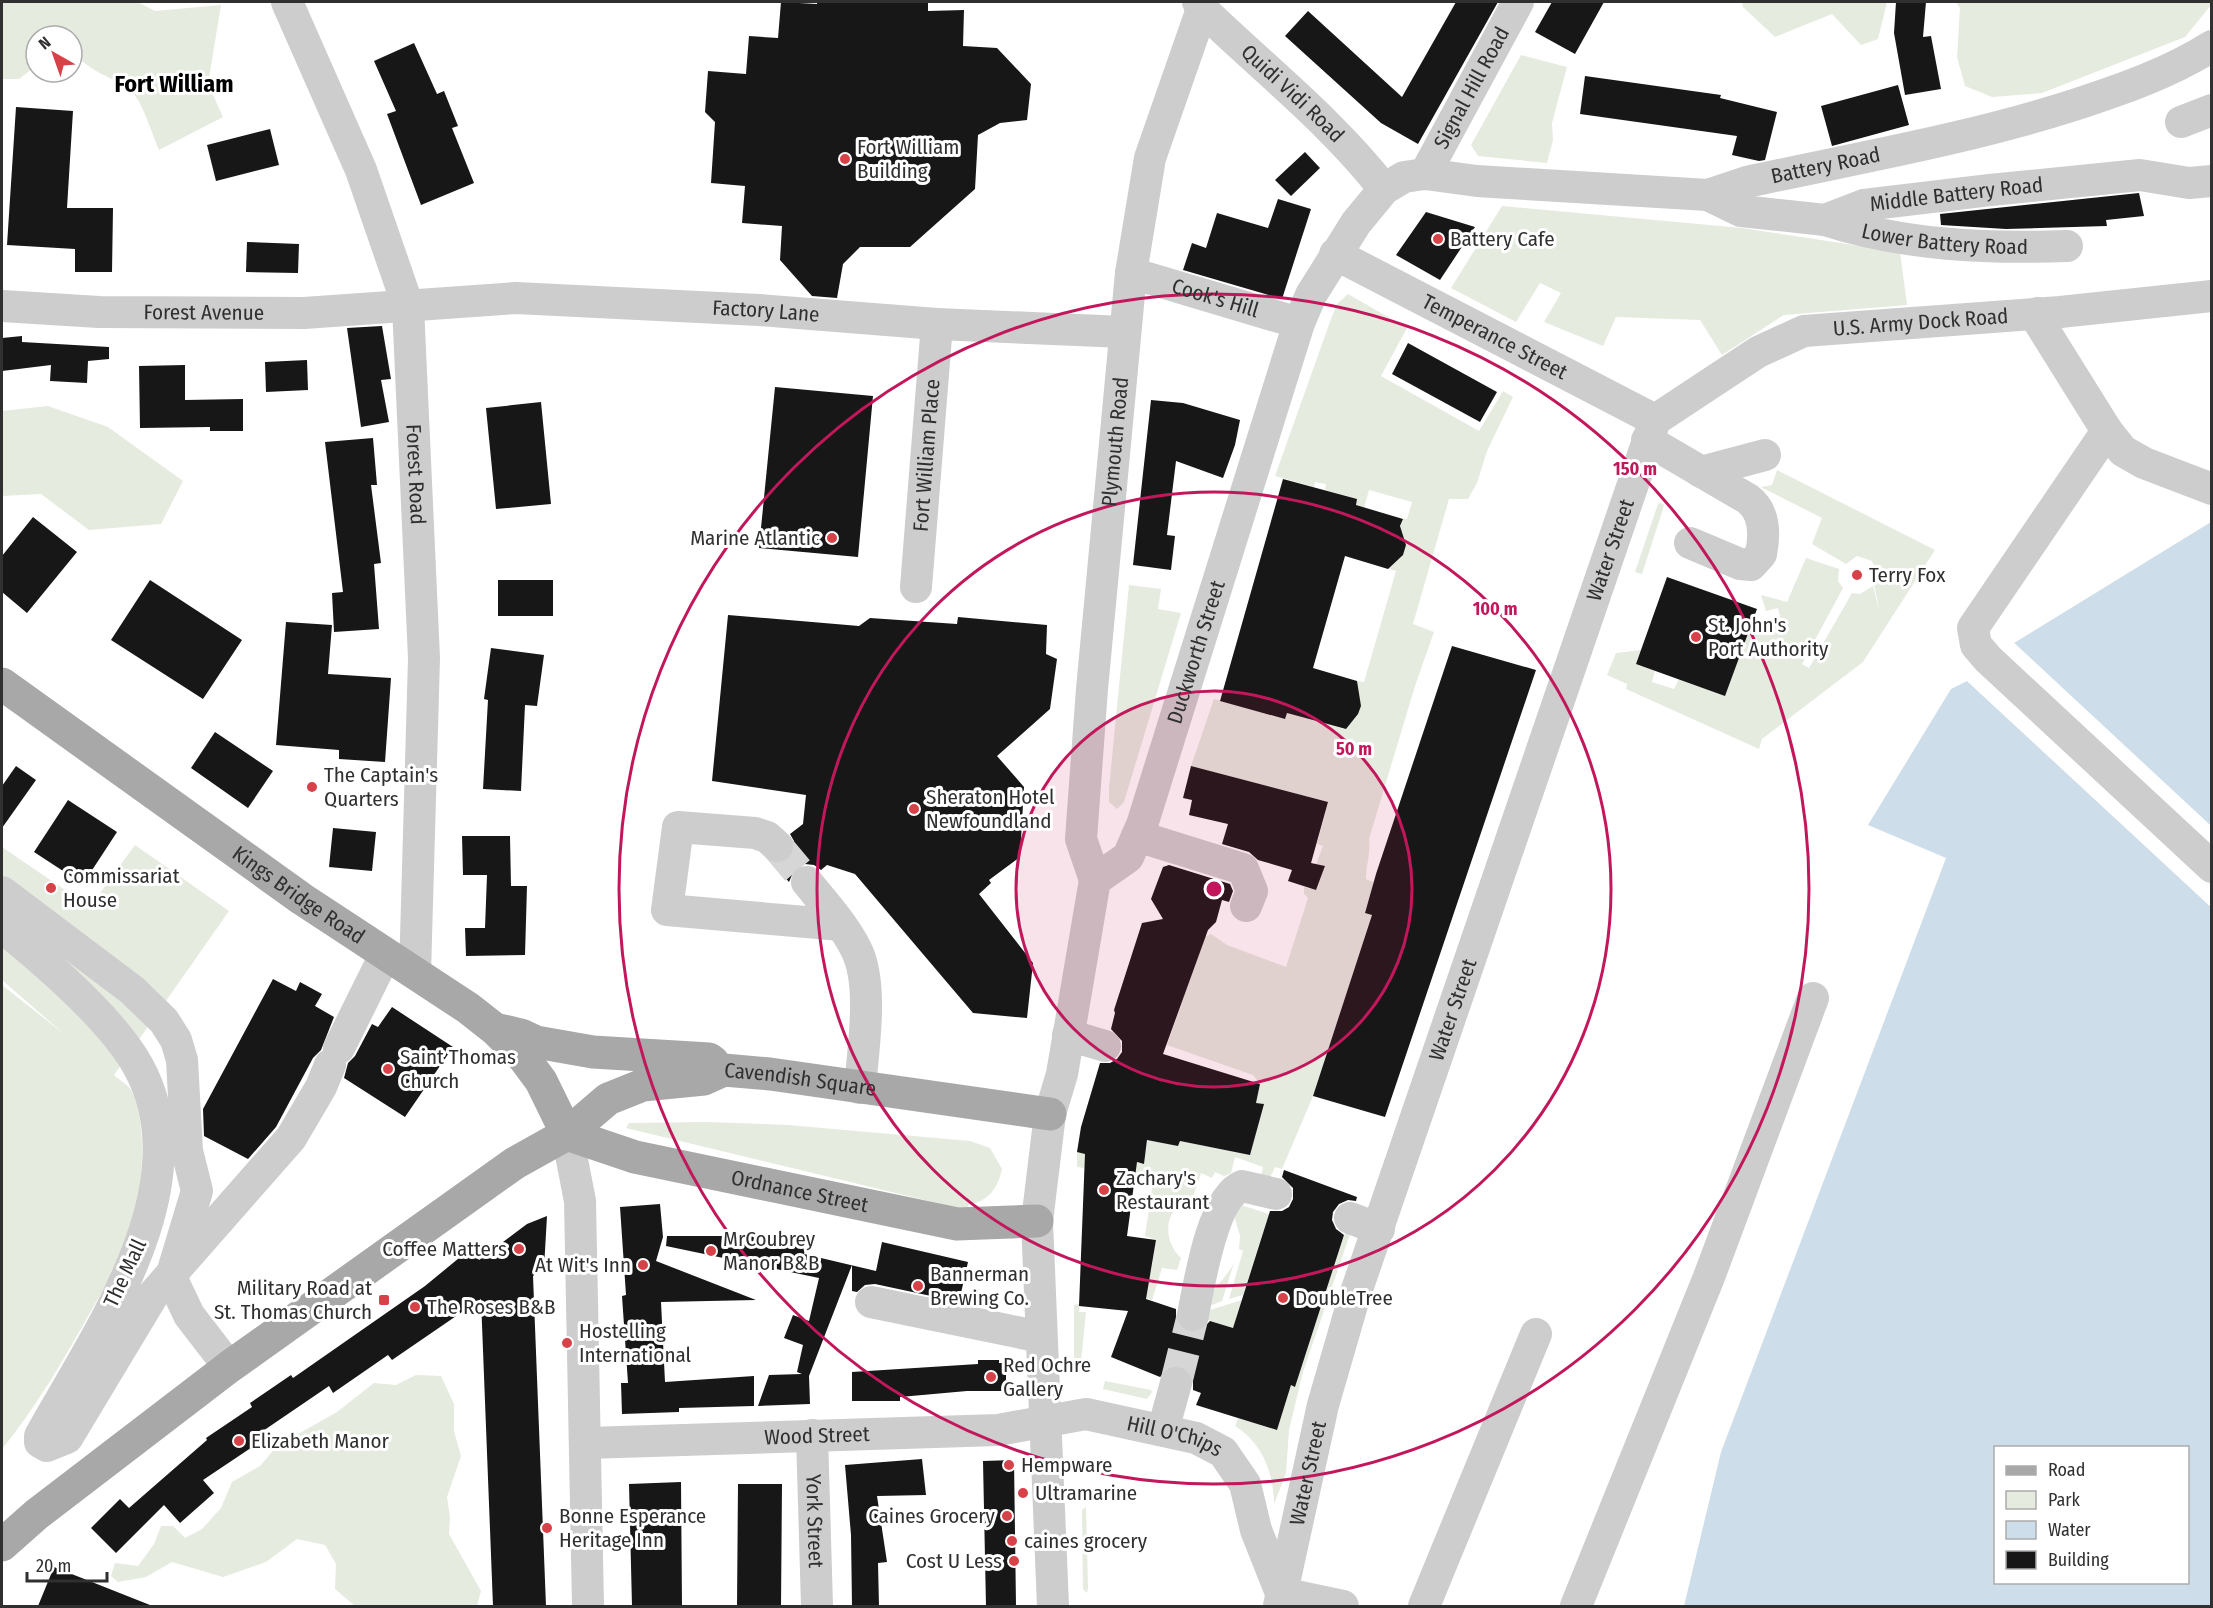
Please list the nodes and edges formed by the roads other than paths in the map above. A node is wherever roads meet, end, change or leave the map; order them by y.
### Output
1 (287, 2) edge
2 (1518, 2) edge
3 (1193, 4) edge
4 (2211, 46) edge
5 (2211, 110) edge
6 (2181, 122) dead end
7 (1425, 174) junction
8 (2211, 181) edge
9 (1384, 189) junction
10 (1708, 195) junction
11 (1825, 220) junction
12 (2067, 246) dead end
13 (1335, 254) junction
14 (1131, 273) junction
15 (2211, 296) edge
16 (2, 306) edge
17 (408, 306) junction
18 (2038, 313) junction
19 (1299, 323) junction
20 (937, 324) junction
21 (1124, 332) junction
22 (1651, 430) junction
23 (2107, 431) junction
24 (1765, 455) dead end
25 (1701, 472) junction
26 (2211, 489) edge
27 (1690, 543) dead end
28 (916, 587) dead end
29 (4, 688) edge
30 (1137, 836) junction
31 (777, 846) tunnel mouth
32 (2211, 867) edge
33 (1095, 880) junction
34 (807, 882) tunnel mouth
35 (2, 892) edge
36 (1246, 906) dead end
37 (841, 925) junction
38 (2, 927) edge
39 (385, 955) junction
40 (415, 973) junction
41 (1813, 998) dead end
42 (496, 1030) junction
43 (1067, 1043) junction
44 (1103, 1053) dead end
45 (724, 1070) junction
46 (860, 1088) junction
47 (1050, 1114) junction
48 (567, 1134) junction
49 (1276, 1194) dead end
50 (1350, 1218) dead end
51 (1037, 1221) junction
52 (1379, 1229) junction
53 (171, 1277) junction
54 (871, 1302) dead end
55 (1193, 1315) tunnel mouth
56 (1536, 1334) dead end
57 (1041, 1337) junction
58 (229, 1367) junction
59 (1176, 1383) tunnel mouth
60 (1044, 1422) junction
61 (1163, 1430) junction
62 (812, 1436) junction
63 (587, 1443) junction
64 (2, 1545) edge
65 (1280, 1600) edge
66 (588, 1606) edge
67 (817, 1606) edge
68 (1053, 1606) edge
69 (1343, 1606) edge
70 (1424, 1606) edge
71 (1576, 1606) edge

1 - 17 street, Forest Road
2 - 7 street, Signal Hill Road
3 - 9 street, Quidi Vidi Road
3 - 14 street, Plymouth Road
4 - 10 street, Battery Road
5 - 6 street
7 - 9 street, Duckworth Street
7 - 10 street, Battery Road
8 - 11 street, Middle Battery Road
9 - 13 street, Duckworth Street
10 - 11 street, Middle Battery Road
11 - 12 street, Lower Battery Road
13 - 19 street, Duckworth Street
13 - 22 street, Temperance Street
14 - 19 street, Cook's Hill
14 - 21 street, Plymouth Road
15 - 18 street, U.S. Army Dock Road
16 - 17 street, Forest Avenue
17 - 20 street, Factory Lane
17 - 40 street, Forest Road
18 - 22 street, U.S. Army Dock Road
18 - 23 street
19 - 30 street, Duckworth Street
20 - 21 street, Factory Lane
20 - 28 street, Fort William Place
21 - 33 street, Plymouth Road
22 - 25 street, Temperance Street
22 - 52 street, Water Street
23 - 26 street
23 - 32 street
24 - 25 street
25 - 27 street, Temperance Street
29 - 39 main road, Kings Bridge Road
30 - 33 street, Duckworth Street
30 - 36 street
31 - 37 street
33 - 43 street
34 - 37 street
35 - 53 street
37 - 46 street
38 - 53 street, The Mall
39 - 40 main road, Kings Bridge Road
39 - 53 street
40 - 42 main road, Kings Bridge Road
41 - 71 street
42 - 45 main road
42 - 48 main road, Kings Bridge Road
43 - 44 street
43 - 47 street
45 - 46 main road, Cavendish Square
45 - 48 main road, Cavendish Square
46 - 47 main road, Cavendish Square
47 - 51 street
48 - 51 main road, Ordnance Street
48 - 58 main road, Cavendish Square
48 - 63 street
49 - 55 street
50 - 52 street
51 - 57 street
52 - 65 street, Water Street
53 - 58 street
54 - 57 street
56 - 70 street
57 - 60 street
58 - 64 main road, Cavendish Square
59 - 61 street
60 - 61 street, Hill O'Chips
60 - 62 street, Wood Street
60 - 68 street
61 - 65 street, Hill O'Chips
62 - 63 street, Wood Street
62 - 67 street, York Street
63 - 66 street
65 - 69 street

